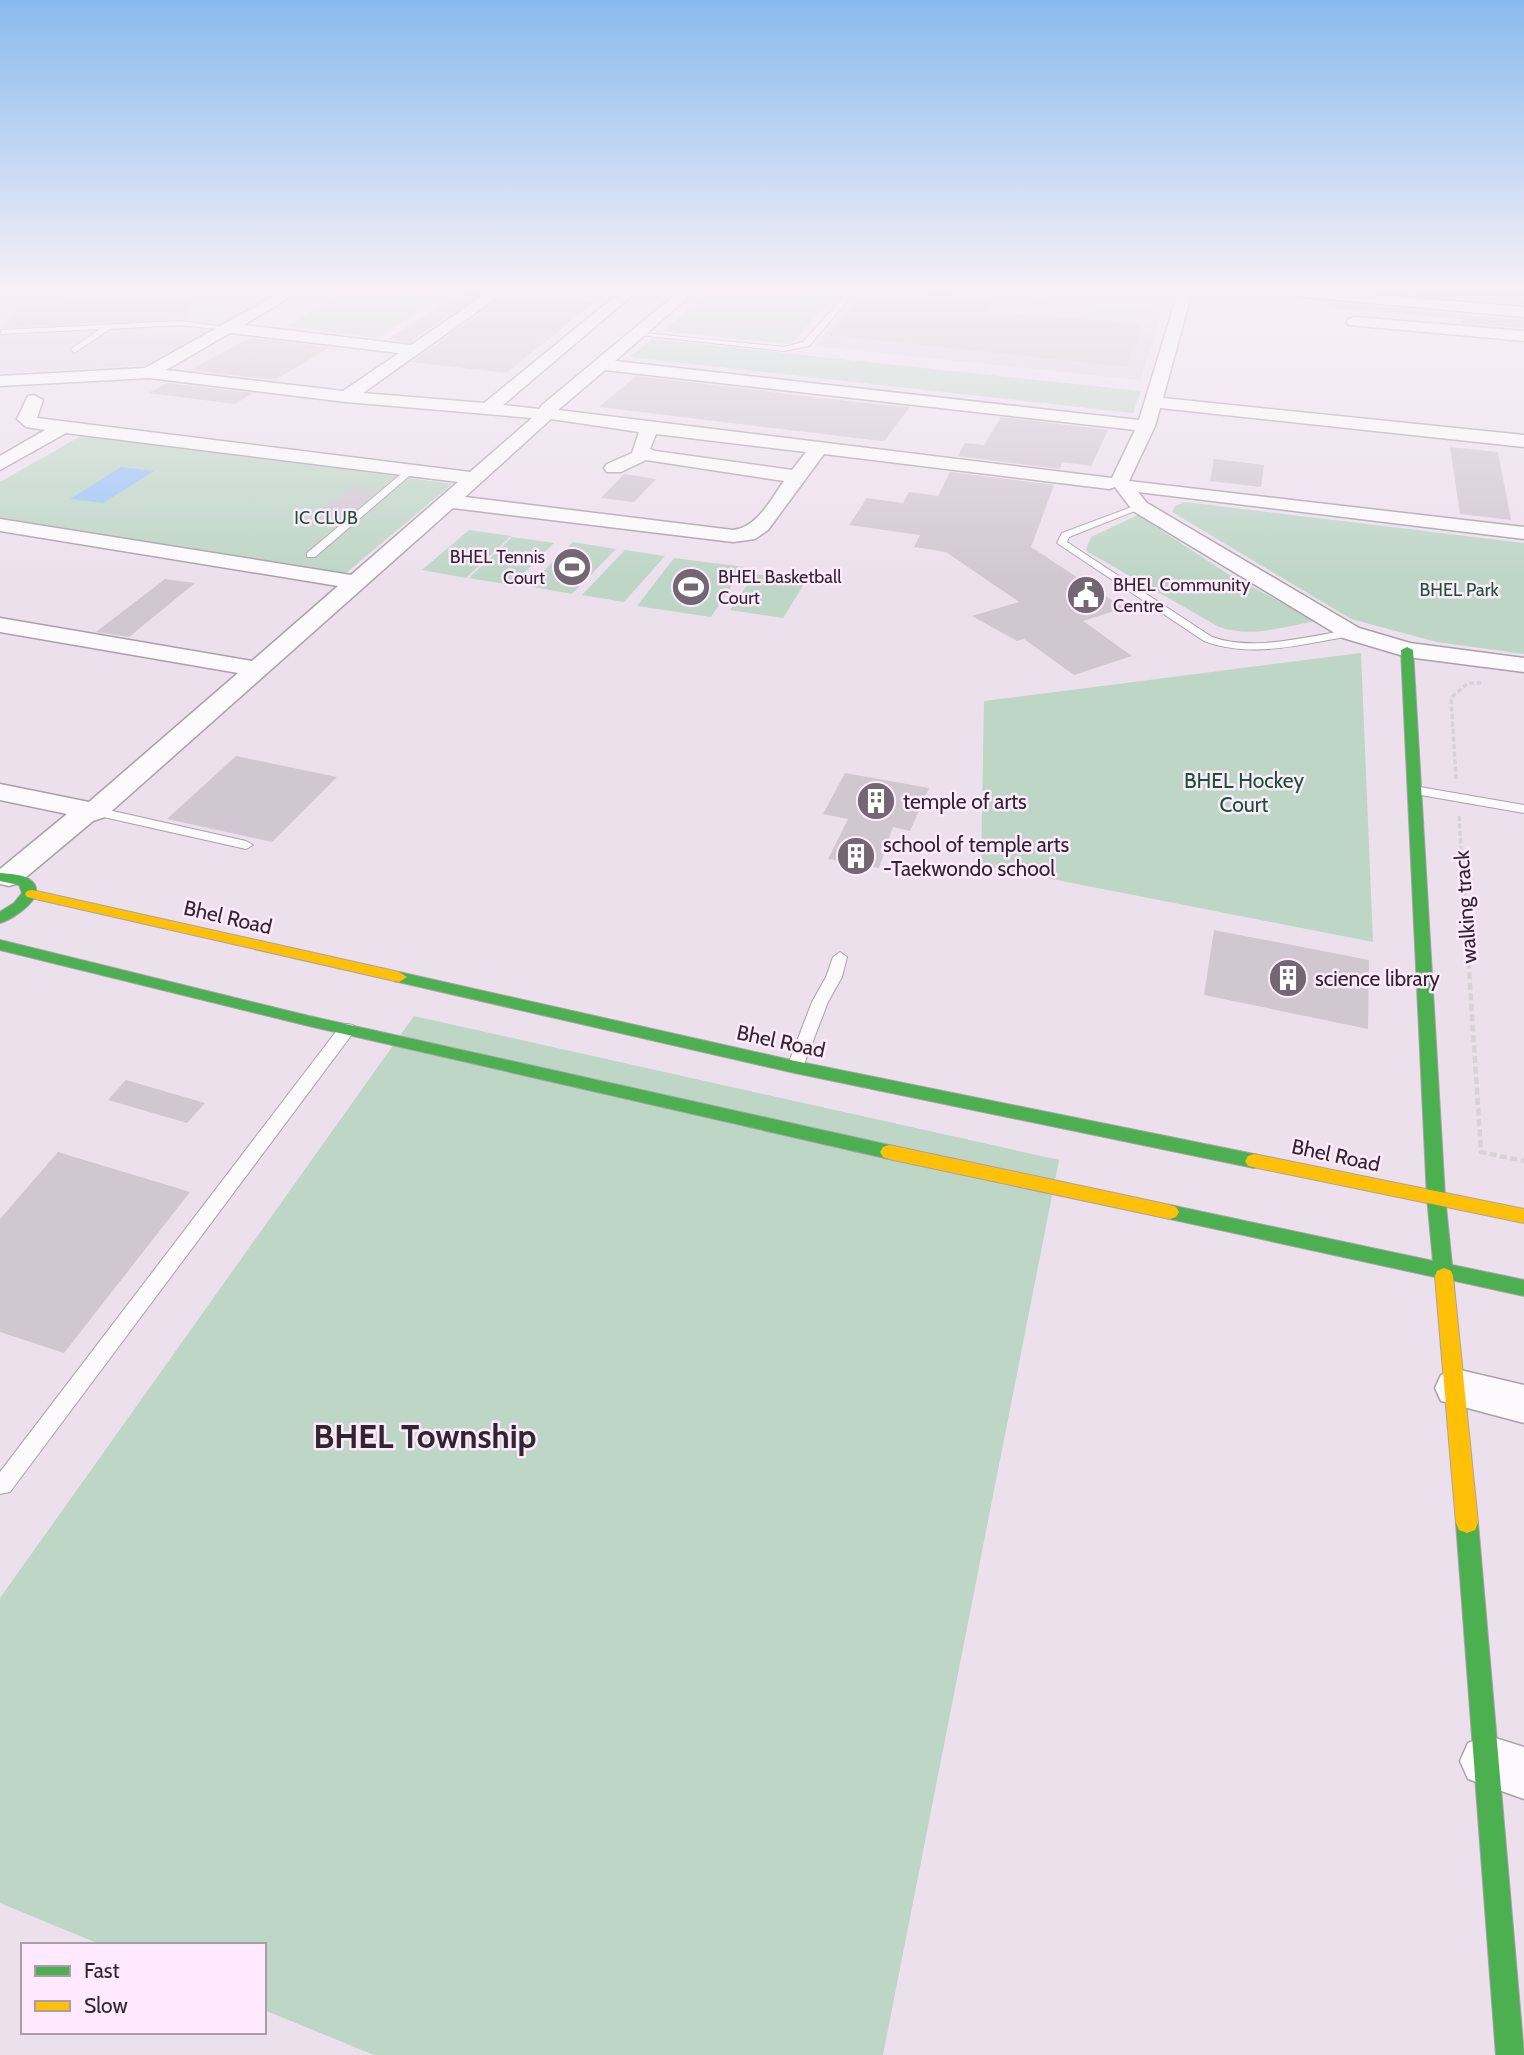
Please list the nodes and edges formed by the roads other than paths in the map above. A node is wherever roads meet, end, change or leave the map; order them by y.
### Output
1 (271, 388) edge
2 (359, 388) edge
3 (513, 388) edge
4 (573, 388) edge
5 (810, 388) edge
6 (1157, 388) edge
7 (346, 397) junction
8 (34, 400) dead end
9 (1153, 402) junction
10 (488, 409) junction
11 (545, 413) junction
12 (1146, 426) junction
13 (63, 427) junction
14 (650, 428) junction
15 (1524, 440) edge
16 (818, 449) junction
17 (645, 454) junction
18 (0, 464) edge
19 (614, 468) dead end
20 (410, 471) junction
21 (797, 477) junction
22 (473, 478) junction
23 (1126, 489) junction
24 (448, 501) junction
25 (0, 525) edge
26 (1524, 533) edge
27 (312, 555) dead end
28 (355, 582) junction
29 (0, 625) edge
30 (1351, 633) junction
31 (1407, 650) junction
32 (1524, 665) edge
33 (256, 669) junction
34 (1414, 790) junction
35 (0, 792) edge
36 (1524, 809) edge
37 (95, 811) junction
38 (246, 845) dead end
39 (17, 882) edge
40 (0, 918) edge
41 (0, 945) edge
42 (840, 957) dead end
43 (347, 1029) junction
44 (795, 1067) junction
45 (1436, 1197) junction
46 (1524, 1216) edge
47 (1443, 1269) junction
48 (1524, 1288) edge
49 (1455, 1388) junction
50 (1524, 1404) edge
51 (3, 1485) dead end
52 (1505, 1767) edge
53 (1510, 2055) edge

1 - 7 street
2 - 7 street
3 - 10 street
4 - 11 street
5 - 12 street
6 - 9 street
7 - 10 street
8 - 13 street
9 - 12 street
9 - 15 street
10 - 11 street
11 - 14 street
11 - 22 street
12 - 23 street
13 - 18 street
13 - 20 street
14 - 16 street
14 - 17 street
16 - 21 street
16 - 23 street
17 - 19 street
17 - 21 street
20 - 22 street
20 - 27 lane
21 - 24 street
22 - 24 street
23 - 26 street
23 - 30 street
23 - 30 lane
24 - 28 street
25 - 28 street
28 - 33 street
29 - 33 street
30 - 31 street
31 - 32 street
31 - 34 street
33 - 37 street
34 - 36 lane
34 - 45 street
35 - 37 street
37 - 38 lane
37 - 39 street
39 - 40 street
39 - 44 street, Bhel Road
41 - 43 street
42 - 44 lane
43 - 47 street
43 - 51 lane
44 - 45 street, Bhel Road
45 - 46 street, Bhel Road
45 - 47 street
47 - 48 street
47 - 49 street
49 - 50 street
49 - 52 street
52 - 53 street

